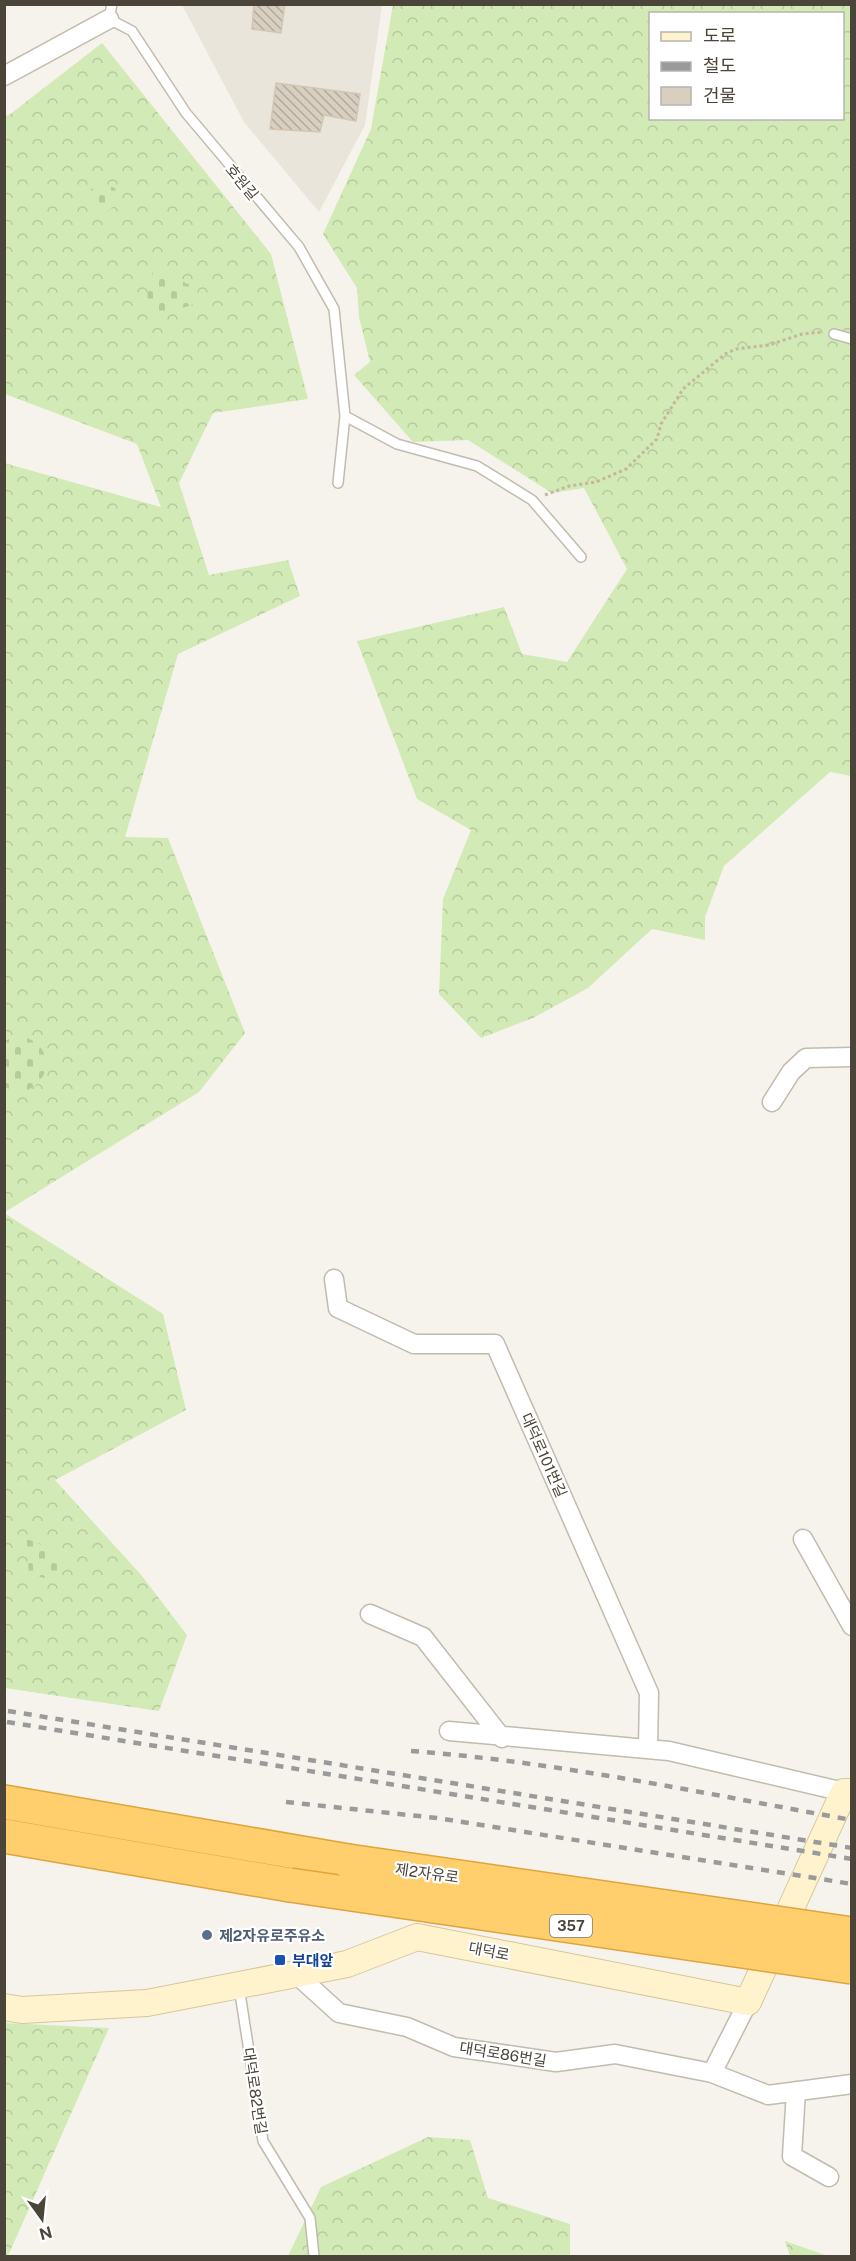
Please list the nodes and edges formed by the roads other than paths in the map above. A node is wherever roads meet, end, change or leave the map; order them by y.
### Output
1 (110, 12) edge
2 (4, 76) edge
3 (834, 334) road end
4 (852, 339) edge
5 (345, 416) junction
6 (338, 483) dead end
7 (580, 557) dead end
8 (852, 1057) edge
9 (772, 1102) dead end
10 (334, 1278) dead end
11 (803, 1539) dead end
12 (370, 1614) dead end
13 (852, 1626) edge
14 (449, 1731) dead end
15 (502, 1738) junction
16 (648, 1749) junction
17 (848, 1792) edge
18 (4, 1802) edge
19 (4, 1836) edge
20 (852, 1934) edge
21 (852, 1967) edge
22 (296, 1974) junction
23 (239, 1985) junction
24 (748, 2002) junction
25 (4, 2007) edge
26 (712, 2073) junction
27 (852, 2084) edge
28 (796, 2091) junction
29 (829, 2176) dead end
30 (314, 2256) edge

1 - 2 street, 호원길
1 - 5 lane, 호원길
3 - 4 lane
5 - 6 lane, 호원길
5 - 7 lane
8 - 9 street
10 - 16 street, 대덕로101번길
11 - 13 street
12 - 15 street
14 - 15 street
15 - 16 street
16 - 17 street
17 - 24 street
18 - 20 highway, 제2자유로 / 357, bridge
19 - 21 highway, 357, bridge
22 - 23 street, 대덕로
22 - 24 street, 대덕로
22 - 26 street, 대덕로86번길
23 - 25 street, 대덕로
23 - 30 lane, 대덕로82번길
24 - 26 street
26 - 28 street, 대덕로86번길
27 - 28 street, 대덕로86번길
28 - 29 street

